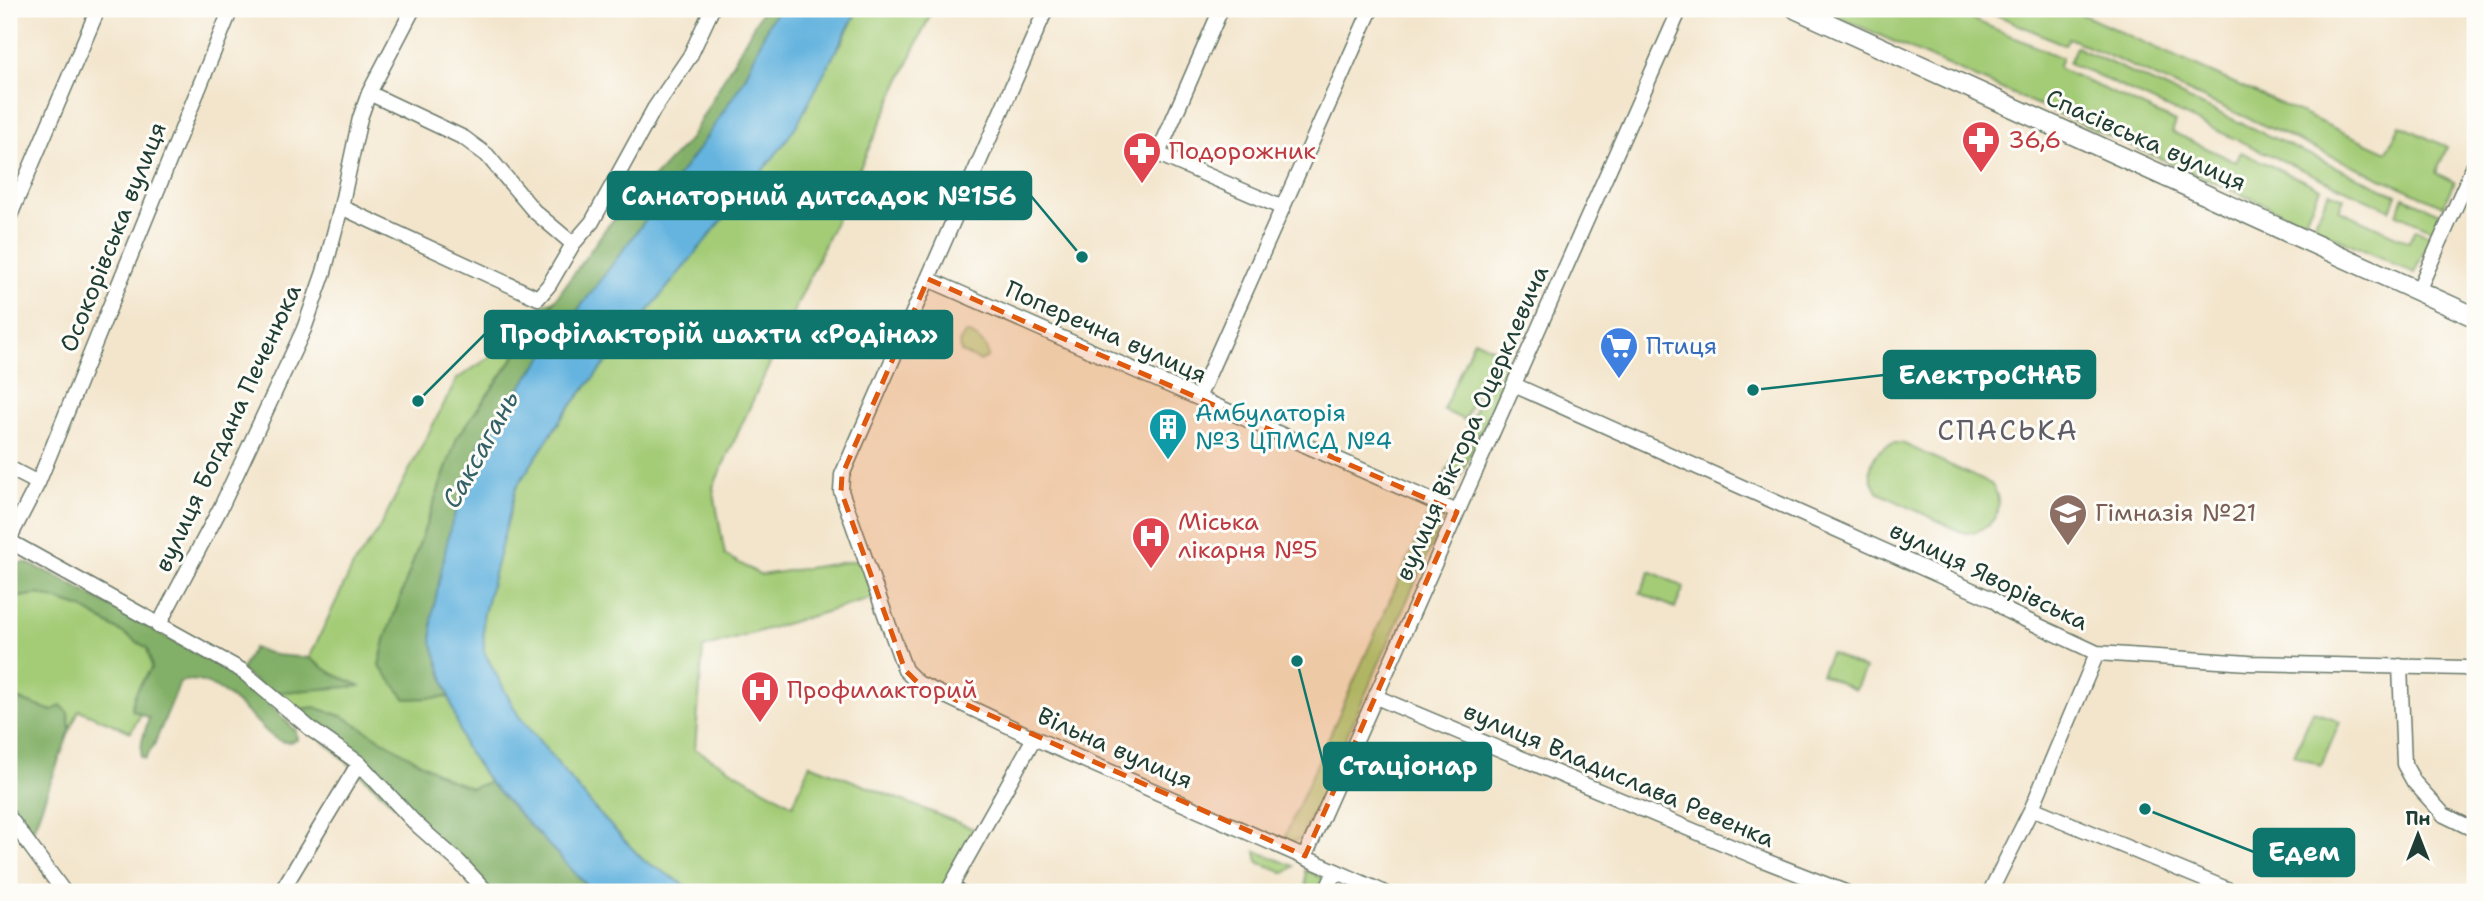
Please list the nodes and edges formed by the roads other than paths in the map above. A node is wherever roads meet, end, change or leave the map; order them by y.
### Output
1 (98, 9) edge
2 (231, 9) edge
3 (413, 9) edge
4 (712, 9) edge
5 (1046, 9) edge
6 (1221, 9) edge
7 (1371, 9) edge
8 (1680, 9) edge
9 (1796, 9) edge
10 (369, 93) junction
11 (2475, 163) edge
12 (341, 206) junction
13 (1283, 208) junction
14 (9, 218) edge
15 (573, 244) junction
16 (928, 279) junction
17 (2418, 291) junction
18 (2475, 317) edge
19 (1514, 385) junction
20 (1198, 398) junction
21 (9, 468) edge
22 (38, 482) junction
23 (1457, 512) junction
24 (9, 540) edge
25 (158, 626) junction
26 (2097, 653) junction
27 (2400, 666) junction
28 (2475, 673) edge
29 (1376, 697) junction
30 (1034, 738) junction
31 (359, 763) junction
32 (2032, 808) junction
33 (9, 817) edge
34 (2475, 830) edge
35 (1305, 856) junction
36 (1335, 871) junction
37 (955, 890) edge
38 (64, 892) edge
39 (281, 892) edge
40 (487, 892) edge
41 (1326, 892) edge
42 (1382, 892) edge
43 (1845, 892) edge
44 (1990, 892) edge
45 (2234, 892) edge

1 - 14 street
2 - 22 street, Осокорівська вулиця
3 - 10 street, вулиця Богдана Печенюка
4 - 15 street
5 - 16 street, Вільна вулиця
6 - 13 street
7 - 13 street
8 - 19 street, вулиця Віктора Оцерклевича
9 - 17 street, Спасівська вулиця
10 - 12 street, вулиця Богдана Печенюка
10 - 15 street
11 - 17 street
12 - 15 street
12 - 25 street, вулиця Богдана Печенюка
13 - 20 street
16 - 20 street, Поперечна вулиця
16 - 30 street, Вільна вулиця
17 - 18 street, Спасівська вулиця
19 - 23 street, вулиця Віктора Оцерклевича
19 - 26 street, вулиця Яворівська
20 - 23 street, Поперечна вулиця
21 - 22 street
22 - 24 street, Осокорівська вулиця
23 - 29 street, вулиця Віктора Оцерклевича
24 - 25 street
25 - 31 street
26 - 27 street, вулиця Яворівська
26 - 32 street
27 - 28 street, вулиця Яворівська
27 - 34 street
29 - 35 street, вулиця Віктора Оцерклевича
29 - 43 street, вулиця Владислава Ревенка
30 - 35 street, Вільна вулиця
30 - 37 street
31 - 39 street
31 - 40 street
32 - 44 street
32 - 45 street
33 - 38 street
35 - 36 street, Вільна вулиця
36 - 41 street
36 - 42 street, Вільна вулиця

